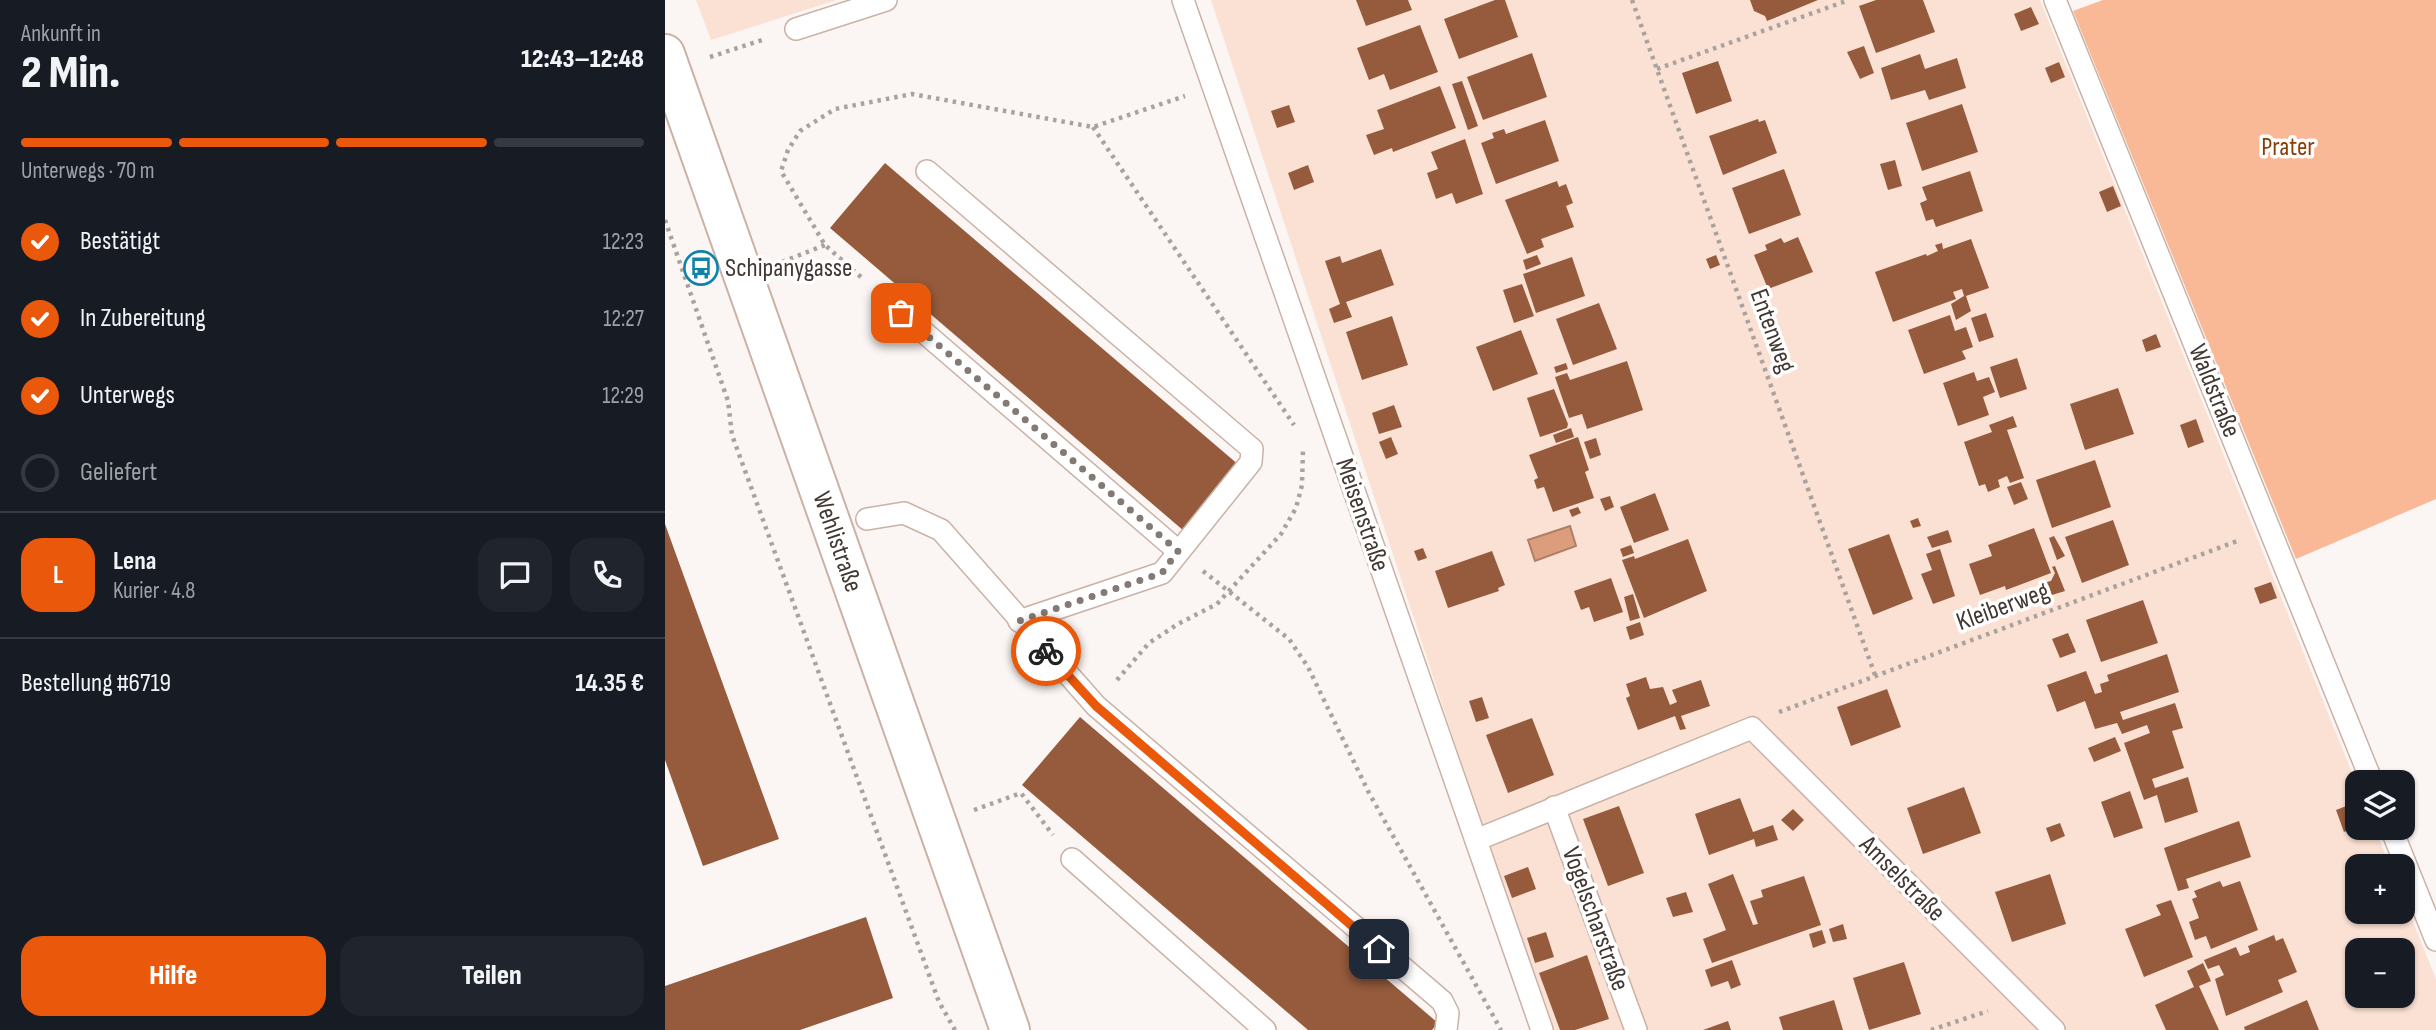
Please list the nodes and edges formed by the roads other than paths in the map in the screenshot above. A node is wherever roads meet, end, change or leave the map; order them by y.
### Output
1 (885, 0) edge
2 (1183, 0) edge
3 (2055, 0) edge
4 (796, 29) road end
5 (667, 65) edge
6 (926, 171) dead end
7 (883, 297) dead end
8 (867, 519) dead end
9 (1178, 551) junction
10 (1019, 621) junction
11 (2367, 770) edge
12 (1554, 807) junction
13 (1476, 840) junction
14 (2396, 840) edge
15 (1072, 859) road end
16 (2436, 940) edge
17 (1010, 1030) edge
18 (1265, 1030) edge
19 (1446, 1030) edge
20 (1542, 1030) edge
21 (1636, 1030) edge
22 (2054, 1030) edge

1 - 4 lane
2 - 13 lane, Meisenstraße
3 - 11 lane, Waldstraße
5 - 17 street, Wehlistraße
6 - 9 lane
7 - 9 lane
8 - 10 lane
9 - 10 lane
10 - 19 lane
12 - 13 lane
12 - 21 lane, Vogelscharstraße
12 - 22 lane, Amselstraße
13 - 20 lane, Meisenstraße
14 - 16 lane
15 - 18 lane

